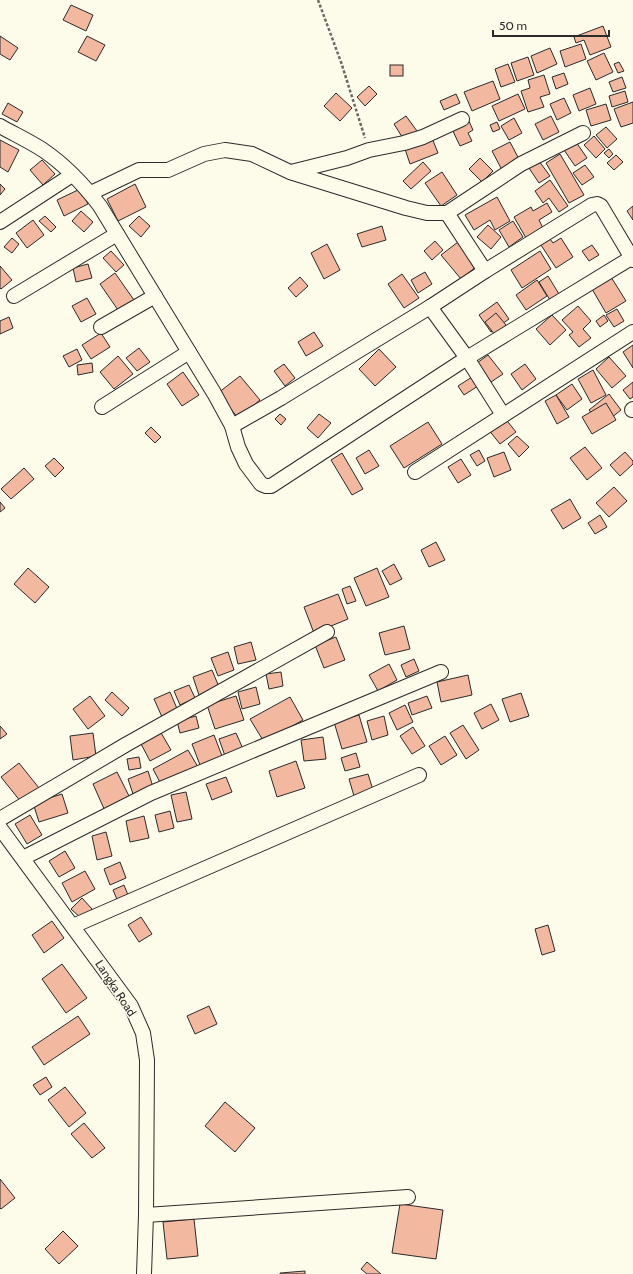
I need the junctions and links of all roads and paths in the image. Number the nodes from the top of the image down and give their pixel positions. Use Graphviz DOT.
graph roads {
  1 [pos="318,0"];
  2 [pos="462,119"];
  3 [pos="0,126"];
  4 [pos="583,133"];
  5 [pos="369,150"];
  6 [pos="290,172"];
  7 [pos="72,175"];
  8 [pos="91,193"];
  9 [pos="447,213"];
  10 [pos="0,222"];
  11 [pos="117,234"];
  12 [pos="632,259"];
  13 [pos="485,271"];
  14 [pos="14,296"];
  15 [pos="155,296"];
  16 [pos="430,308"];
  17 [pos="101,327"];
  18 [pos="633,332"];
  19 [pos="190,352"];
  20 [pos="466,358"];
  21 [pos="102,407"];
  22 [pos="503,415"];
  23 [pos="232,426"];
  24 [pos="415,472"];
  25 [pos="327,632"];
  26 [pos="441,672"];
  27 [pos="419,775"];
  28 [pos="0,819"];
  29 [pos="0,828"];
  30 [pos="23,858"];
  31 [pos="73,926"];
  32 [pos="408,1197"];
  33 [pos="146,1215"];
  34 [pos="144,1274"];
  1 -- 5 [label="path"];
  2 -- 5 [label="street"];
  3 -- 7 [label="street"];
  4 -- 9 [label="street"];
  5 -- 6 [label="street"];
  6 -- 8 [label="street"];
  6 -- 9 [label="street"];
  7 -- 8 [label="street"];
  7 -- 10 [label="street"];
  8 -- 11 [label="street"];
  9 -- 13 [label="street"];
  11 -- 14 [label="street"];
  11 -- 15 [label="street"];
  12 -- 13 [label="street"];
  12 -- 20 [label="street"];
  13 -- 16 [label="street"];
  15 -- 17 [label="street"];
  15 -- 19 [label="street"];
  16 -- 20 [label="street"];
  16 -- 23 [label="street"];
  18 -- 22 [label="street"];
  19 -- 21 [label="street"];
  19 -- 23 [label="street"];
  20 -- 22 [label="street"];
  20 -- 23 [label="street"];
  22 -- 24 [label="street"];
  25 -- 28 [label="street"];
  26 -- 30 [label="street"];
  27 -- 31 [label="street"];
  29 -- 30 [label="street, Langka Road"];
  30 -- 31 [label="street, Langka Road"];
  31 -- 33 [label="street, Langka Road"];
  32 -- 33 [label="street"];
  33 -- 34 [label="street, Langka Road"];
}
